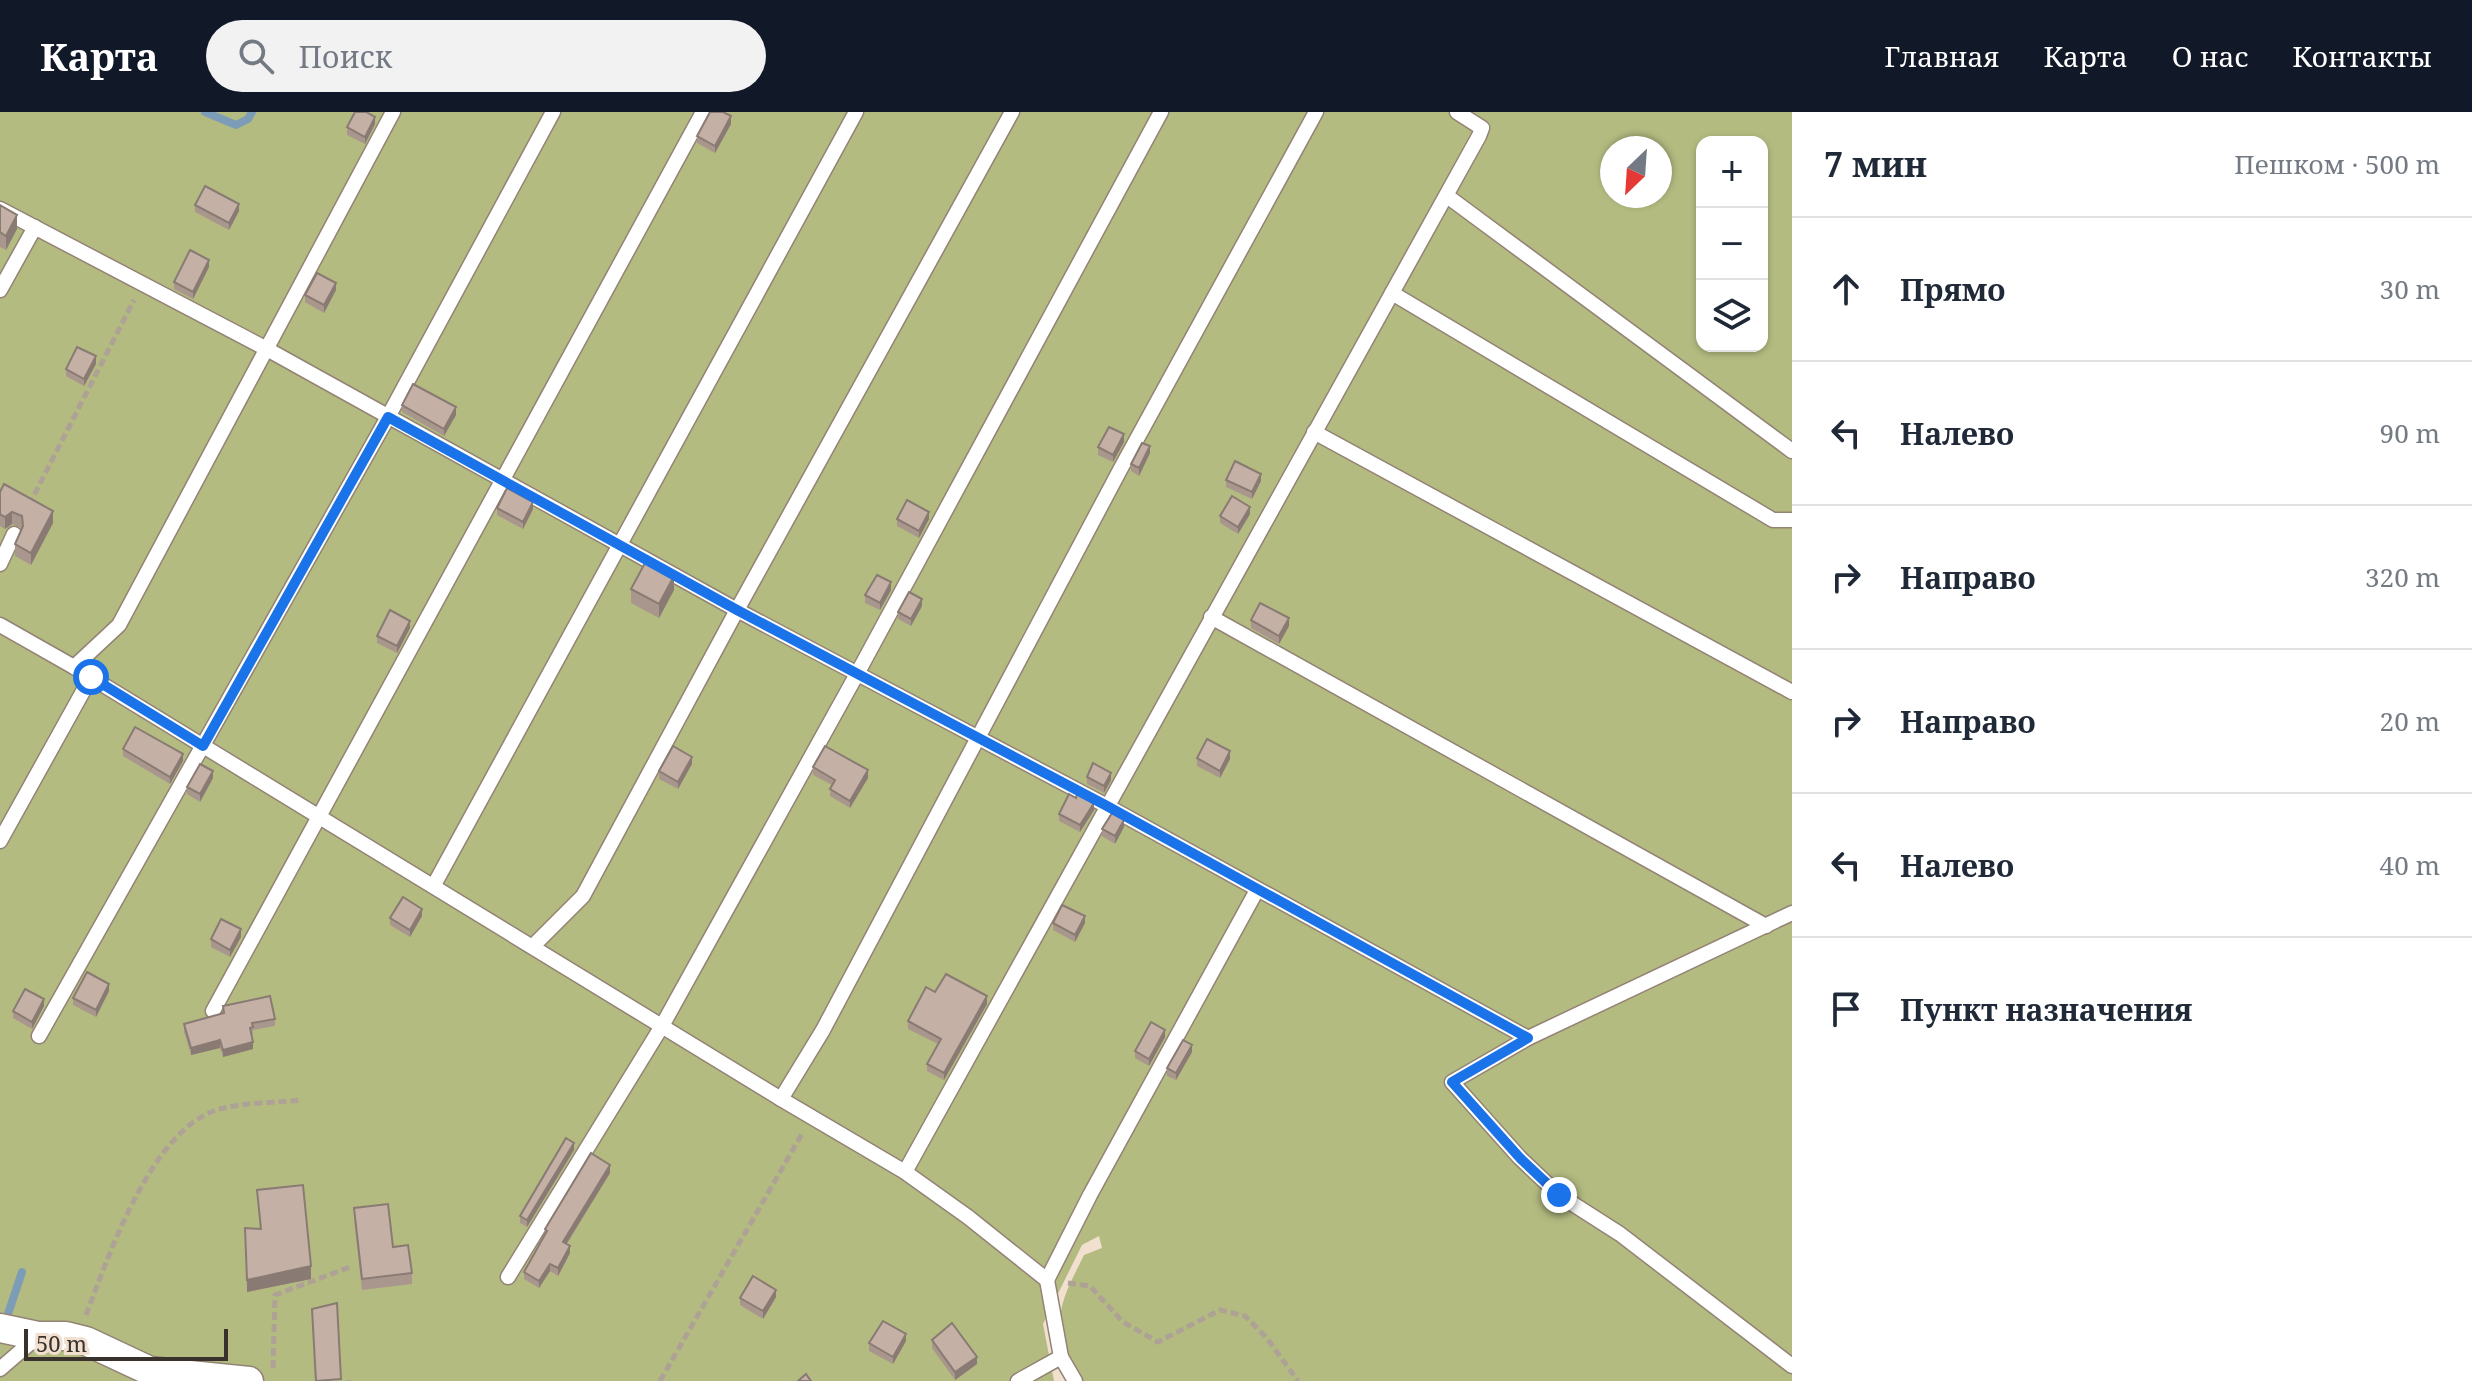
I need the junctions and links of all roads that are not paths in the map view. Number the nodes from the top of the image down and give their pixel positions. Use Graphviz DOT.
graph roads {
  1 [pos="393,112"];
  2 [pos="553,112"];
  3 [pos="703,112"];
  4 [pos="856,112"];
  5 [pos="1012,112"];
  6 [pos="1161,112"];
  7 [pos="1316,112"];
  8 [pos="1457,112"];
  9 [pos="1447,196"];
  10 [pos="0,209"];
  11 [pos="35,227"];
  12 [pos="0,290"];
  13 [pos="1392,293"];
  14 [pos="265,348"];
  15 [pos="388,417"];
  16 [pos="1314,432"];
  17 [pos="1792,451"];
  18 [pos="502,480"];
  19 [pos="1792,520"];
  20 [pos="14,534"];
  21 [pos="620,545"];
  22 [pos="0,564"];
  23 [pos="737,610"];
  24 [pos="1211,617"];
  25 [pos="0,625"];
  26 [pos="74,667"];
  27 [pos="857,674"];
  28 [pos="91,677"];
  29 [pos="1792,692"];
  30 [pos="978,739"];
  31 [pos="203,746"];
  32 [pos="1107,806"];
  33 [pos="319,816"];
  34 [pos="0,841"];
  35 [pos="434,885"];
  36 [pos="1257,890"];
  37 [pos="1792,913"];
  38 [pos="1766,926"];
  39 [pos="533,946"];
  40 [pos="213,1011"];
  41 [pos="662,1026"];
  42 [pos="39,1036"];
  43 [pos="1528,1038"];
  44 [pos="781,1099"];
  45 [pos="905,1172"];
  46 [pos="508,1277"];
  47 [pos="1047,1280"];
  48 [pos="19,1332"];
  49 [pos="1061,1357"];
  50 [pos="1792,1366"];
  51 [pos="0,1369"];
  52 [pos="260,1376"];
  53 [pos="1018,1381"];
  54 [pos="1075,1381"];
  1 -- 14 [label="lane"];
  2 -- 15 [label="lane"];
  3 -- 18 [label="lane"];
  4 -- 21 [label="lane"];
  5 -- 23 [label="lane"];
  6 -- 27 [label="lane"];
  7 -- 30 [label="lane"];
  8 -- 9 [label="lane"];
  9 -- 13 [label="lane"];
  9 -- 17 [label="lane"];
  10 -- 11 [label="lane"];
  11 -- 12 [label="lane"];
  11 -- 14 [label="lane"];
  13 -- 16 [label="lane"];
  13 -- 19 [label="lane"];
  14 -- 15 [label="lane"];
  14 -- 26 [label="lane"];
  15 -- 18 [label="lane"];
  15 -- 31 [label="lane"];
  16 -- 24 [label="lane"];
  16 -- 29 [label="lane"];
  18 -- 21 [label="lane"];
  18 -- 33 [label="lane"];
  20 -- 22 [label="lane"];
  21 -- 23 [label="lane"];
  21 -- 35 [label="lane"];
  23 -- 27 [label="lane"];
  23 -- 39 [label="lane"];
  24 -- 32 [label="lane"];
  24 -- 38 [label="lane"];
  25 -- 26 [label="lane"];
  26 -- 28 [label="lane"];
  27 -- 30 [label="lane"];
  27 -- 41 [label="lane"];
  28 -- 31 [label="lane"];
  28 -- 34 [label="lane"];
  30 -- 32 [label="lane"];
  30 -- 44 [label="lane"];
  31 -- 33 [label="lane"];
  31 -- 42 [label="lane"];
  32 -- 36 [label="lane"];
  32 -- 45 [label="lane"];
  33 -- 35 [label="lane"];
  33 -- 40 [label="lane"];
  35 -- 39 [label="lane"];
  36 -- 43 [label="lane"];
  36 -- 47 [label="lane"];
  37 -- 38 [label="lane"];
  38 -- 43 [label="lane"];
  39 -- 41 [label="lane"];
  41 -- 44 [label="lane"];
  41 -- 46 [label="lane"];
  43 -- 50 [label="lane"];
  44 -- 45 [label="lane"];
  45 -- 47 [label="lane"];
  47 -- 49 [label="lane"];
  48 -- 51 [label="lane"];
  48 -- 52 [label="street"];
  49 -- 53 [label="lane"];
  49 -- 54 [label="lane"];
}
